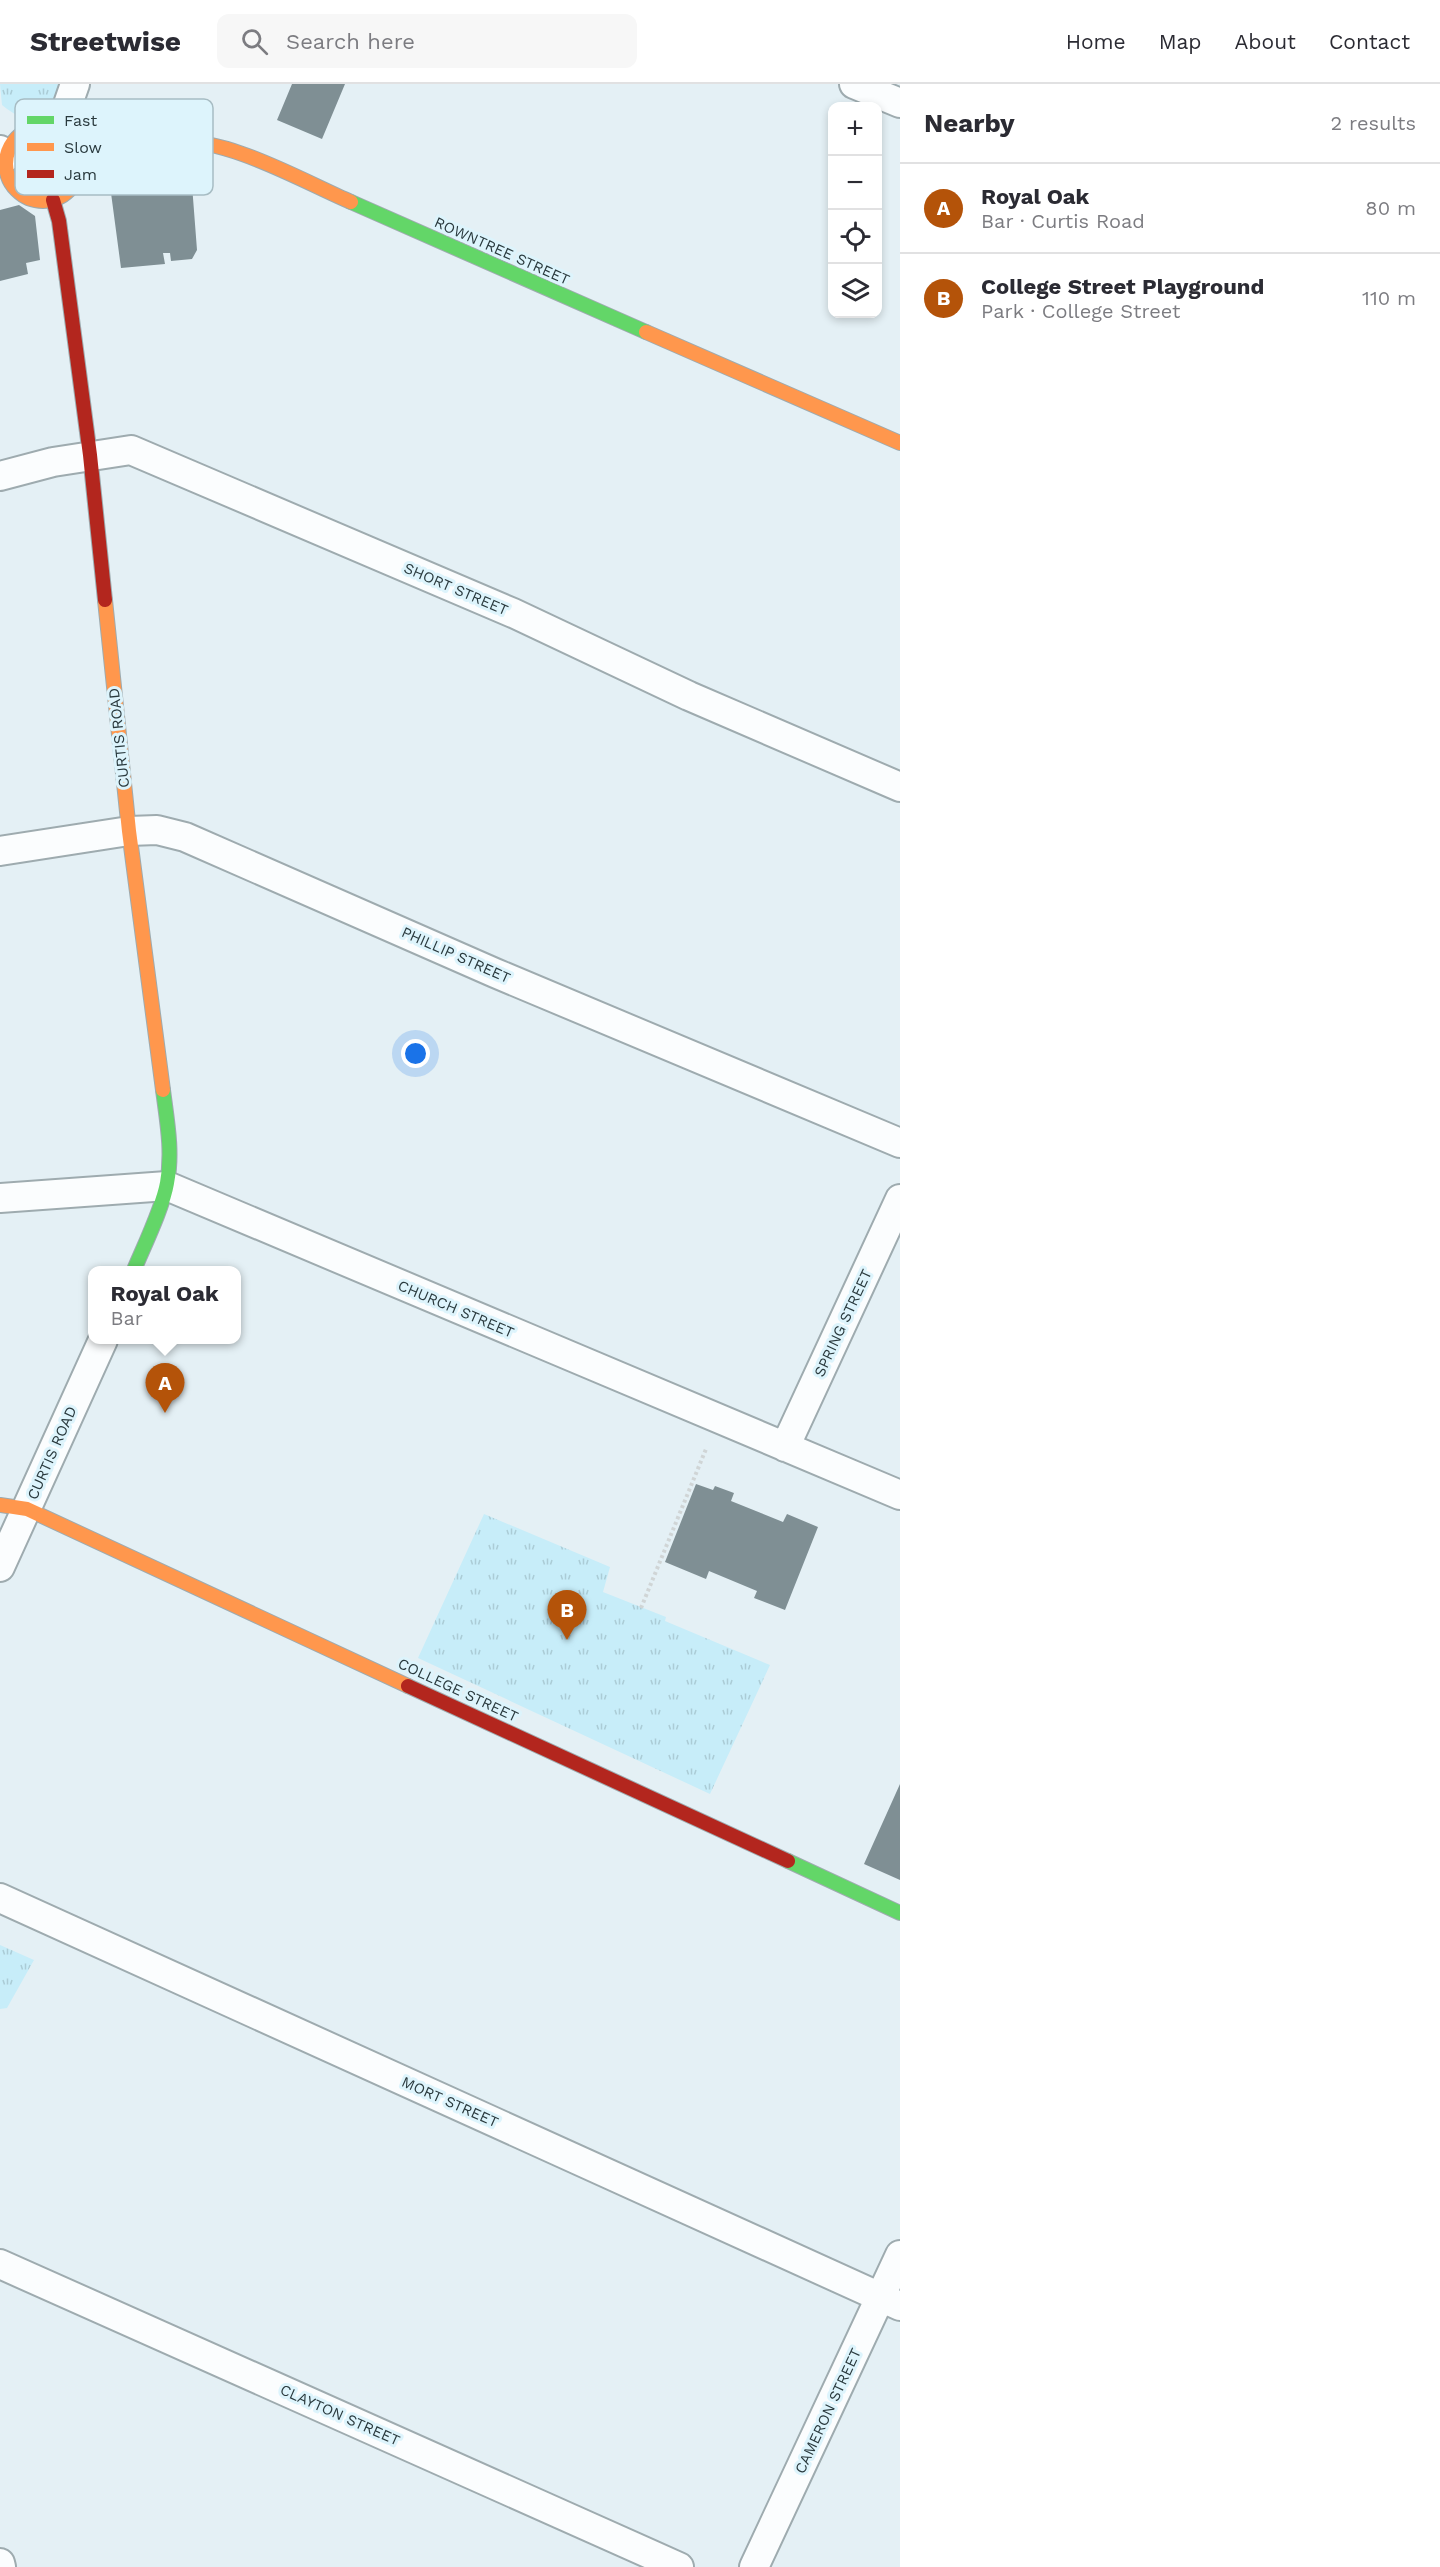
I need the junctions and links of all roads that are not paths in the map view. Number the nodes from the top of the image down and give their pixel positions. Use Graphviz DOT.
graph roads {
  1 [pos="75,84"];
  2 [pos="854,84"];
  3 [pos="70,99"];
  4 [pos="900,103"];
  5 [pos="15,142"];
  6 [pos="213,147"];
  7 [pos="3,163"];
  8 [pos="15,188"];
  9 [pos="22,195"];
  10 [pos="64,195"];
  11 [pos="53,200"];
  12 [pos="900,443"];
  13 [pos="90,455"];
  14 [pos="0,476"];
  15 [pos="900,787"];
  16 [pos="129,831"];
  17 [pos="0,851"];
  18 [pos="900,1143"];
  19 [pos="167,1186"];
  20 [pos="0,1198"];
  21 [pos="900,1199"];
  22 [pos="136,1266"];
  23 [pos="101,1344"];
  24 [pos="785,1447"];
  25 [pos="900,1496"];
  26 [pos="14,1507"];
  27 [pos="0,1567"];
  28 [pos="0,1898"];
  29 [pos="900,1913"];
  30 [pos="900,2255"];
  31 [pos="0,2264"];
  32 [pos="891,2302"];
  33 [pos="679,2567"];
  34 [pos="754,2567"];
  1 -- 3 [label="street"];
  2 -- 4 [label="street"];
  5 -- 7 [label="street"];
  6 -- 12 [label="street, ROWNTREE STREET"];
  7 -- 8 [label="street"];
  9 -- 11 [label="street"];
  10 -- 11 [label="street"];
  11 -- 13 [label="street, CURTIS ROAD"];
  13 -- 14 [label="street, SHORT STREET"];
  13 -- 15 [label="street, SHORT STREET"];
  13 -- 16 [label="street, CURTIS ROAD"];
  16 -- 17 [label="street, PHILLIP STREET"];
  16 -- 18 [label="street, PHILLIP STREET"];
  16 -- 19 [label="street, CURTIS ROAD"];
  19 -- 20 [label="street, CHURCH STREET"];
  19 -- 22 [label="street, CURTIS ROAD"];
  19 -- 24 [label="street, CHURCH STREET"];
  21 -- 24 [label="street, SPRING STREET"];
  23 -- 26 [label="street, CURTIS ROAD"];
  24 -- 25 [label="street, CHURCH STREET"];
  26 -- 27 [label="street, CURTIS ROAD"];
  26 -- 29 [label="street, COLLEGE STREET"];
  28 -- 32 [label="street, MORT STREET"];
  30 -- 32 [label="street, CAMERON STREET"];
  31 -- 33 [label="street, CLAYTON STREET"];
  32 -- 34 [label="street, CAMERON STREET"];
}
